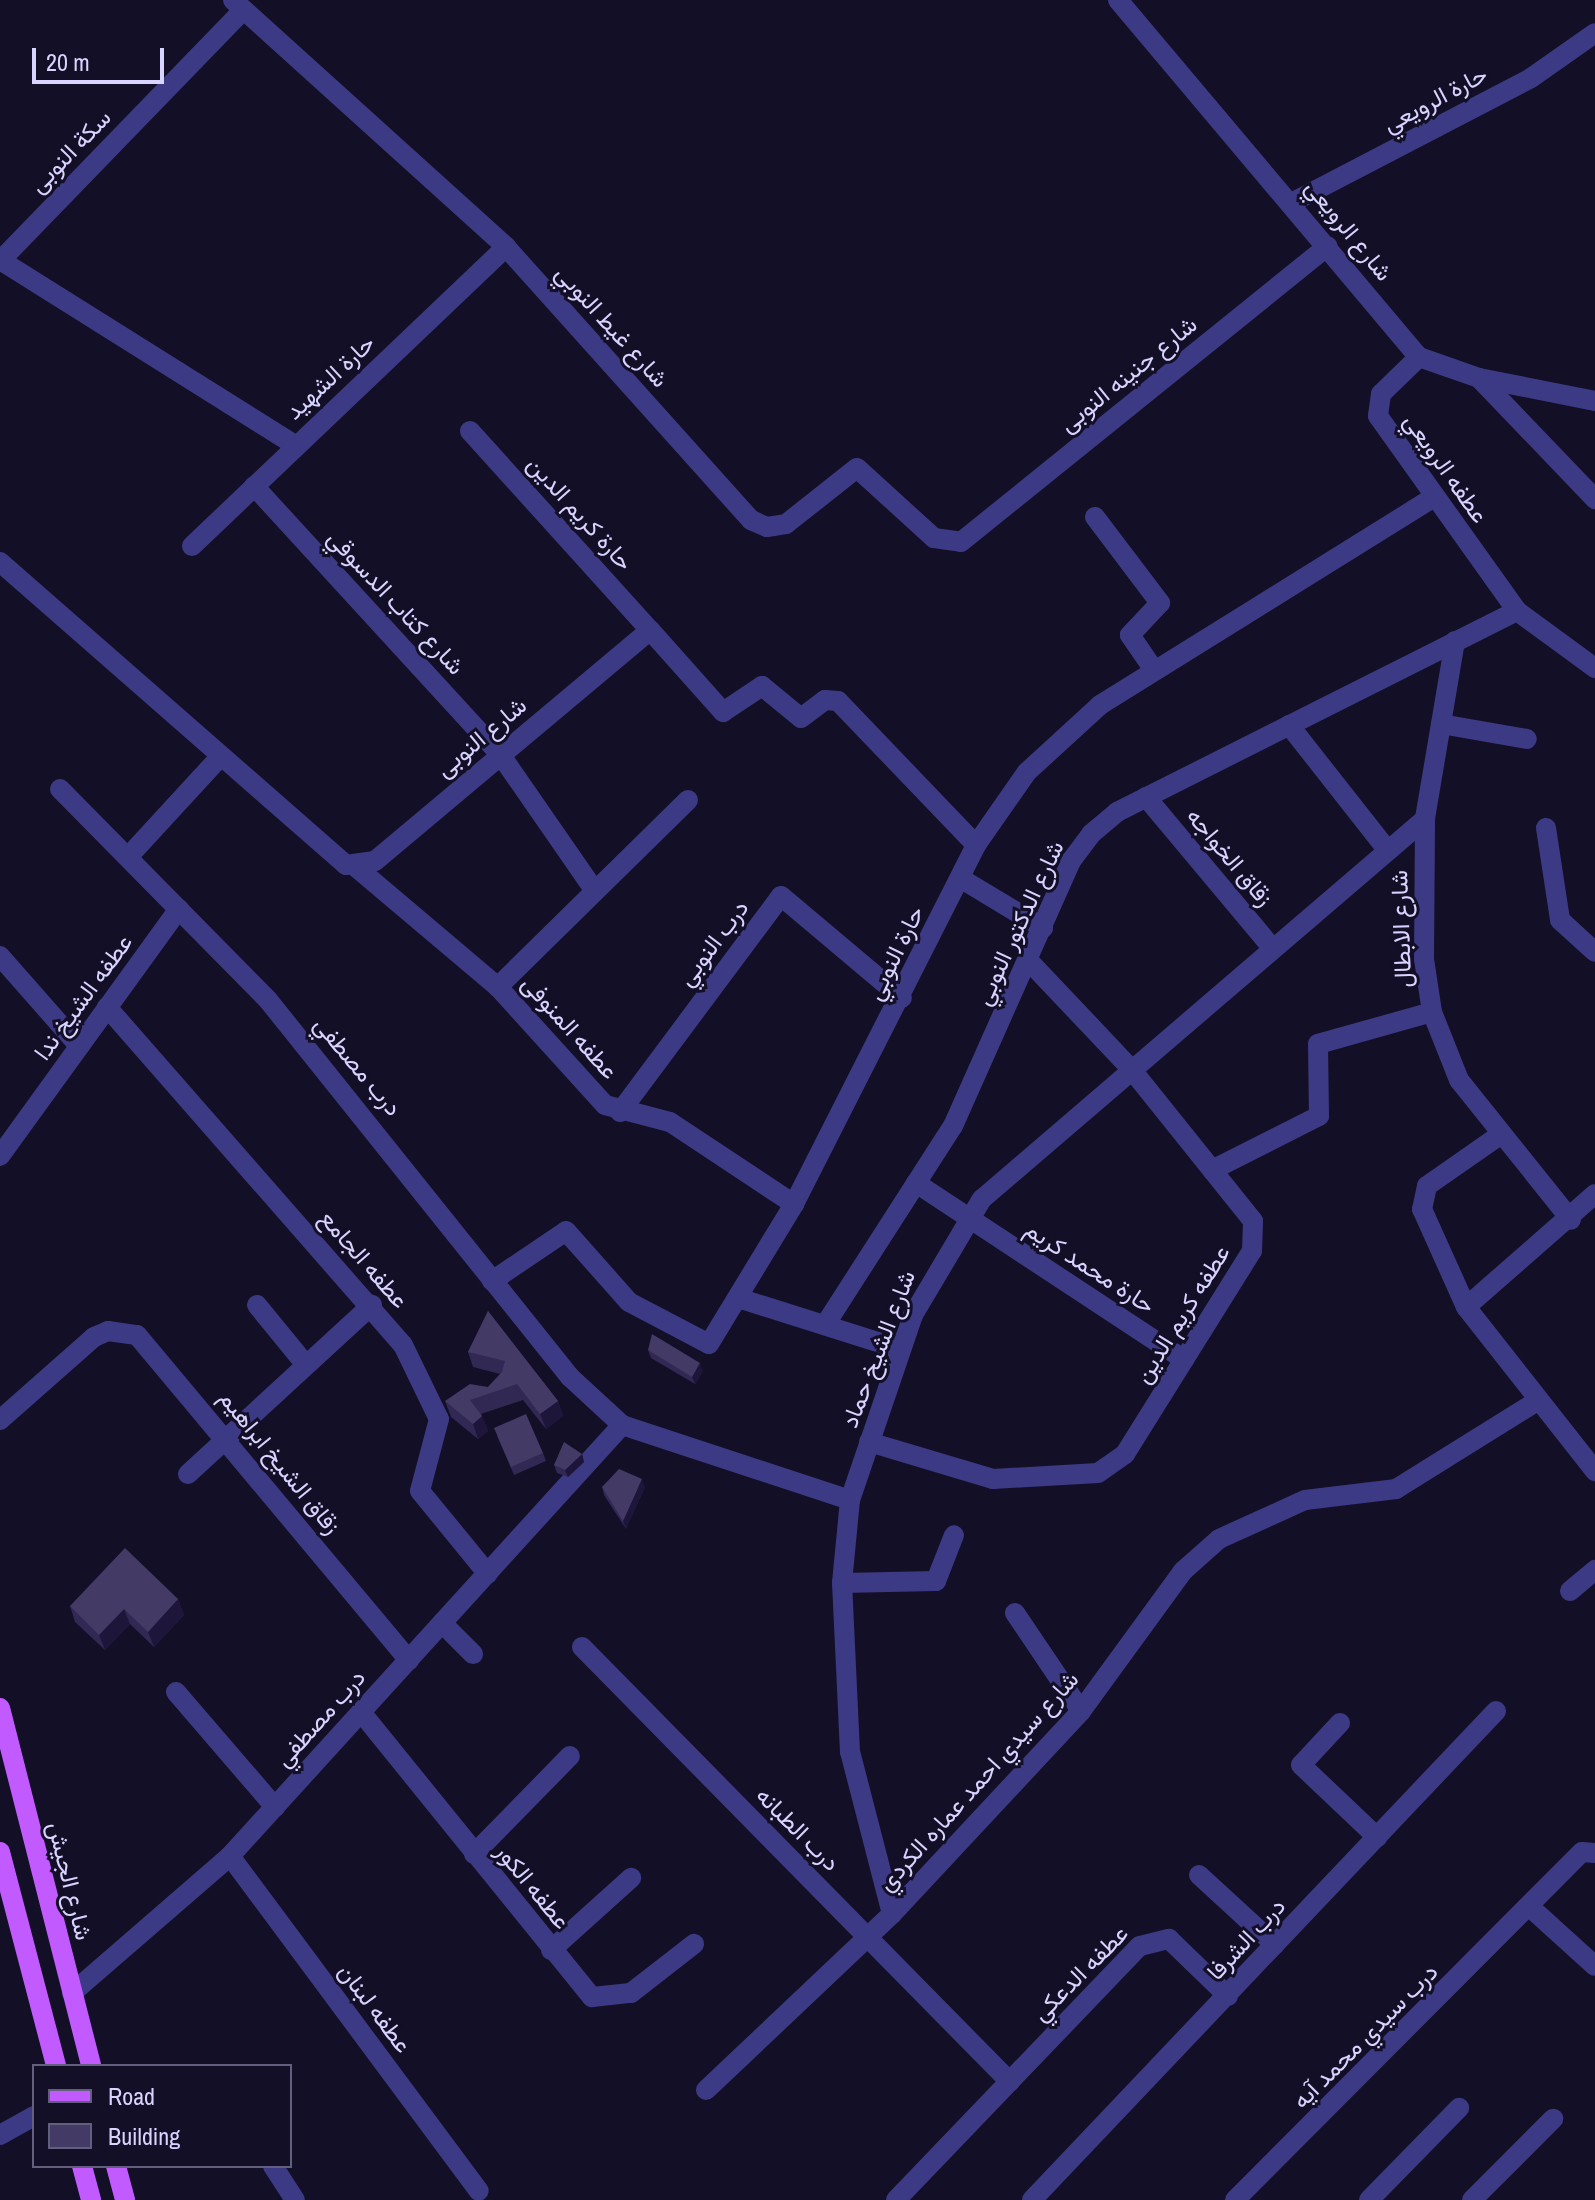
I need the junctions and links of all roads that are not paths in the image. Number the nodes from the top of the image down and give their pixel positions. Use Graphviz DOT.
graph roads {
  1 [pos="1118,0"];
  2 [pos="238,5"];
  3 [pos="1595,33"];
  4 [pos="1293,202"];
  5 [pos="1328,246"];
  6 [pos="506,247"];
  7 [pos="0,260"];
  8 [pos="1419,357"];
  9 [pos="1479,378"];
  10 [pos="1595,401"];
  11 [pos="470,431"];
  12 [pos="295,445"];
  13 [pos="254,486"];
  14 [pos="1433,498"];
  15 [pos="1595,499"];
  16 [pos="1095,517"];
  17 [pos="961,542"];
  18 [pos="192,546"];
  19 [pos="0,562"];
  20 [pos="1517,611"];
  21 [pos="650,630"];
  22 [pos="1455,641"];
  23 [pos="1595,668"];
  24 [pos="1154,670"];
  25 [pos="1441,724"];
  26 [pos="1289,725"];
  27 [pos="1527,739"];
  28 [pos="500,754"];
  29 [pos="221,756"];
  30 [pos="60,789"];
  31 [pos="1146,797"];
  32 [pos="688,800"];
  33 [pos="1425,819"];
  34 [pos="1546,828"];
  35 [pos="976,845"];
  36 [pos="1388,851"];
  37 [pos="128,857"];
  38 [pos="356,867"];
  39 [pos="960,878"];
  40 [pos="594,890"];
  41 [pos="179,909"];
  42 [pos="1043,928"];
  43 [pos="1273,949"];
  44 [pos="1595,952"];
  45 [pos="0,956"];
  46 [pos="1030,962"];
  47 [pos="498,987"];
  48 [pos="902,998"];
  49 [pos="107,1007"];
  50 [pos="1432,1012"];
  51 [pos="79,1046"];
  52 [pos="1133,1071"];
  53 [pos="620,1112"];
  54 [pos="1500,1135"];
  55 [pos="0,1156"];
  56 [pos="1212,1170"];
  57 [pos="916,1183"];
  58 [pos="1595,1194"];
  59 [pos="794,1204"];
  60 [pos="968,1219"];
  61 [pos="1571,1220"];
  62 [pos="492,1281"];
  63 [pos="738,1298"];
  64 [pos="257,1305"];
  65 [pos="372,1305"];
  66 [pos="1466,1307"];
  67 [pos="825,1325"];
  68 [pos="900,1349"];
  69 [pos="1184,1360"];
  70 [pos="306,1365"];
  71 [pos="1539,1400"];
  72 [pos="0,1420"];
  73 [pos="622,1425"];
  74 [pos="226,1437"];
  75 [pos="869,1442"];
  76 [pos="1595,1471"];
  77 [pos="188,1474"];
  78 [pos="850,1500"];
  79 [pos="954,1535"];
  80 [pos="1595,1570"];
  81 [pos="488,1574"];
  82 [pos="842,1583"];
  83 [pos="1570,1591"];
  84 [pos="1015,1613"];
  85 [pos="442,1623"];
  86 [pos="582,1647"];
  87 [pos="473,1654"];
  88 [pos="409,1660"];
  89 [pos="176,1692"];
  90 [pos="0,1708"];
  91 [pos="1081,1711"];
  92 [pos="1496,1711"];
  93 [pos="361,1712"];
  94 [pos="1340,1723"];
  95 [pos="570,1756"];
  96 [pos="275,1807"];
  97 [pos="1377,1837"];
  98 [pos="0,1852"];
  99 [pos="1595,1853"];
  100 [pos="474,1854"];
  101 [pos="230,1856"];
  102 [pos="1199,1875"];
  103 [pos="631,1878"];
  104 [pos="1531,1908"];
  105 [pos="892,1914"];
  106 [pos="868,1937"];
  107 [pos="694,1944"];
  108 [pos="1275,1945"];
  109 [pos="551,1950"];
  110 [pos="1595,1966"];
  111 [pos="72,1993"];
  112 [pos="1228,1996"];
  113 [pos="55,2064"];
  114 [pos="90,2064"];
  115 [pos="1010,2082"];
  116 [pos="706,2090"];
  117 [pos="1459,2108"];
  118 [pos="32,2117"];
  119 [pos="1553,2119"];
  120 [pos="0,2135"];
  121 [pos="83,2168"];
  122 [pos="117,2168"];
  123 [pos="274,2168"];
  124 [pos="479,2191"];
  125 [pos="91,2200"];
  126 [pos="125,2200"];
  127 [pos="295,2200"];
  128 [pos="896,2200"];
  129 [pos="1032,2200"];
  130 [pos="1235,2200"];
  131 [pos="1369,2200"];
  132 [pos="1472,2200"];
  1 -- 4 [label="street, شارع الرويعي"];
  2 -- 6 [label="street, شارع غيط النوبي"];
  2 -- 7 [label="street, سكة النوبى"];
  3 -- 4 [label="street, حارة الرويعي"];
  4 -- 5 [label="street, شارع الرويعي"];
  5 -- 8 [label="street, شارع الرويعي"];
  5 -- 17 [label="street, شارع جنينه النوبى"];
  6 -- 12 [label="street, حارة الشهيد"];
  6 -- 17 [label="street, شارع غيط النوبي"];
  7 -- 12 [label="street"];
  8 -- 9 [label="street"];
  8 -- 14 [label="street, عطفه الرويعي"];
  9 -- 10 [label="street"];
  9 -- 15 [label="street"];
  11 -- 21 [label="street, حارة كريم الدين"];
  12 -- 13 [label="street, حارة الشهيد"];
  13 -- 18 [label="street, حارة الشهيد"];
  13 -- 28 [label="street, شارع كتاب الدسوقي"];
  14 -- 20 [label="street, عطفه الرويعي"];
  14 -- 24 [label="street, حارة النوبي"];
  16 -- 24 [label="street"];
  19 -- 29 [label="street"];
  20 -- 22 [label="street, شارع الدكتور النوبي"];
  20 -- 23 [label="street, عطفه الرويعي"];
  21 -- 28 [label="street, شارع النوبى"];
  21 -- 35 [label="street"];
  22 -- 25 [label="street, شارع الابطال"];
  22 -- 26 [label="street, شارع الدكتور النوبي"];
  24 -- 35 [label="street, حارة النوبي"];
  25 -- 27 [label="street"];
  25 -- 33 [label="street, شارع الابطال"];
  26 -- 31 [label="street, شارع الدكتور النوبي"];
  26 -- 36 [label="street"];
  28 -- 38 [label="street, شارع النوبى"];
  28 -- 40 [label="street, شارع كتاب الدسوقي"];
  29 -- 37 [label="street"];
  29 -- 38 [label="street"];
  30 -- 37 [label="street, درب مصطفي"];
  31 -- 42 [label="street, شارع الدكتور النوبي"];
  31 -- 43 [label="street, زقاق الخواجه"];
  32 -- 40 [label="street, عطفه المنوفى"];
  33 -- 36 [label="street, شارع الشيخ حماد"];
  33 -- 50 [label="street, شارع الابطال"];
  34 -- 44 [label="street"];
  35 -- 39 [label="street, حارة النوبي"];
  36 -- 43 [label="street, شارع الشيخ حماد"];
  37 -- 41 [label="street, درب مصطفي"];
  38 -- 47 [label="street"];
  39 -- 42 [label="street"];
  39 -- 48 [label="street, حارة النوبي"];
  40 -- 47 [label="street, عطفه المنوفى"];
  41 -- 49 [label="street, عطفه الشيخ ندا"];
  41 -- 62 [label="street, درب مصطفي"];
  42 -- 46 [label="street, شارع الدكتور النوبي"];
  43 -- 52 [label="street, شارع الشيخ حماد"];
  45 -- 51 [label="street"];
  46 -- 52 [label="street, عطفه كريم الدين"];
  46 -- 57 [label="street, شارع الدكتور النوبي"];
  47 -- 53 [label="street, عطفه المنوفى"];
  48 -- 53 [label="street, درب النوبي"];
  48 -- 59 [label="street, حارة النوبي"];
  49 -- 51 [label="street, عطفه الشيخ ندا"];
  49 -- 65 [label="street, عطفه الجامع"];
  50 -- 54 [label="street, شارع الابطال"];
  50 -- 56 [label="street"];
  51 -- 55 [label="street, عطفه الشيخ ندا"];
  52 -- 56 [label="street, عطفه كريم الدين"];
  52 -- 60 [label="street, شارع الشيخ حماد"];
  53 -- 59 [label="street, عطفه المنوفى"];
  54 -- 61 [label="street, شارع الابطال"];
  54 -- 66 [label="street"];
  56 -- 69 [label="street, عطفه كريم الدين"];
  57 -- 60 [label="street, حارة محمد كريم"];
  57 -- 67 [label="street, شارع الدكتور النوبي"];
  58 -- 61 [label="street"];
  59 -- 63 [label="street, حارة النوبي"];
  60 -- 68 [label="street, شارع الشيخ حماد"];
  60 -- 69 [label="street, حارة محمد كريم"];
  61 -- 66 [label="street"];
  62 -- 63 [label="street, حارة النوبي"];
  62 -- 73 [label="street, درب مصطفي"];
  63 -- 67 [label="street"];
  64 -- 70 [label="street"];
  65 -- 70 [label="street"];
  65 -- 81 [label="street, عطفه الجامع"];
  66 -- 71 [label="street"];
  67 -- 68 [label="street"];
  68 -- 75 [label="street, شارع الشيخ حماد"];
  69 -- 75 [label="street, عطفه كريم الدين"];
  70 -- 74 [label="street"];
  71 -- 76 [label="street"];
  71 -- 91 [label="street, شارع سيدي احمد عماره الكردي"];
  72 -- 74 [label="street, زقاق الشيخ ابراهيم"];
  73 -- 78 [label="street, درب مصطفي"];
  73 -- 81 [label="street, درب مصطفي"];
  74 -- 77 [label="street"];
  74 -- 88 [label="street, زقاق الشيخ ابراهيم"];
  75 -- 78 [label="street, شارع الشيخ حماد"];
  78 -- 82 [label="street, شارع الشيخ حماد"];
  79 -- 82 [label="street"];
  80 -- 83 [label="street"];
  81 -- 85 [label="street, درب مصطفي"];
  82 -- 105 [label="street, شارع الشيخ حماد"];
  84 -- 91 [label="street"];
  85 -- 87 [label="street"];
  85 -- 88 [label="street, درب مصطفي"];
  86 -- 106 [label="street, درب الطبانه"];
  88 -- 93 [label="street, درب مصطفي"];
  89 -- 96 [label="street"];
  90 -- 111 [label="main road, شارع الجيش"];
  91 -- 105 [label="street, شارع سيدي احمد عماره الكردي"];
  92 -- 97 [label="street, درب الشرفا"];
  93 -- 96 [label="street, درب مصطفي"];
  93 -- 100 [label="street, عطفه الكور"];
  94 -- 97 [label="street"];
  95 -- 100 [label="street"];
  96 -- 101 [label="street, درب مصطفي"];
  97 -- 108 [label="street, درب الشرفا"];
  98 -- 113 [label="main road"];
  99 -- 104 [label="street, درب سيدي محمد آيه"];
  100 -- 109 [label="street, عطفه الكور"];
  101 -- 111 [label="street, درب مصطفي"];
  101 -- 124 [label="street, عطفه لبنان"];
  102 -- 108 [label="street"];
  103 -- 109 [label="street"];
  104 -- 110 [label="street"];
  104 -- 130 [label="street, درب سيدي محمد آيه"];
  105 -- 106 [label="street, شارع سيدي احمد عماره الكردي"];
  106 -- 115 [label="street, درب الطبانه"];
  106 -- 116 [label="street, شارع سيدي احمد عماره الكردي"];
  107 -- 109 [label="street, عطفه الكور"];
  108 -- 112 [label="street, درب الشرفا"];
  111 -- 114 [label="main road, شارع الجيش"];
  112 -- 115 [label="street, عطفه الدعكي"];
  112 -- 129 [label="street, درب الشرفا"];
  115 -- 128 [label="street"];
  117 -- 131 [label="street"];
  118 -- 120 [label="street"];
  119 -- 132 [label="street"];
  121 -- 125 [label="main road"];
  122 -- 126 [label="main road"];
  123 -- 127 [label="street"];
}
